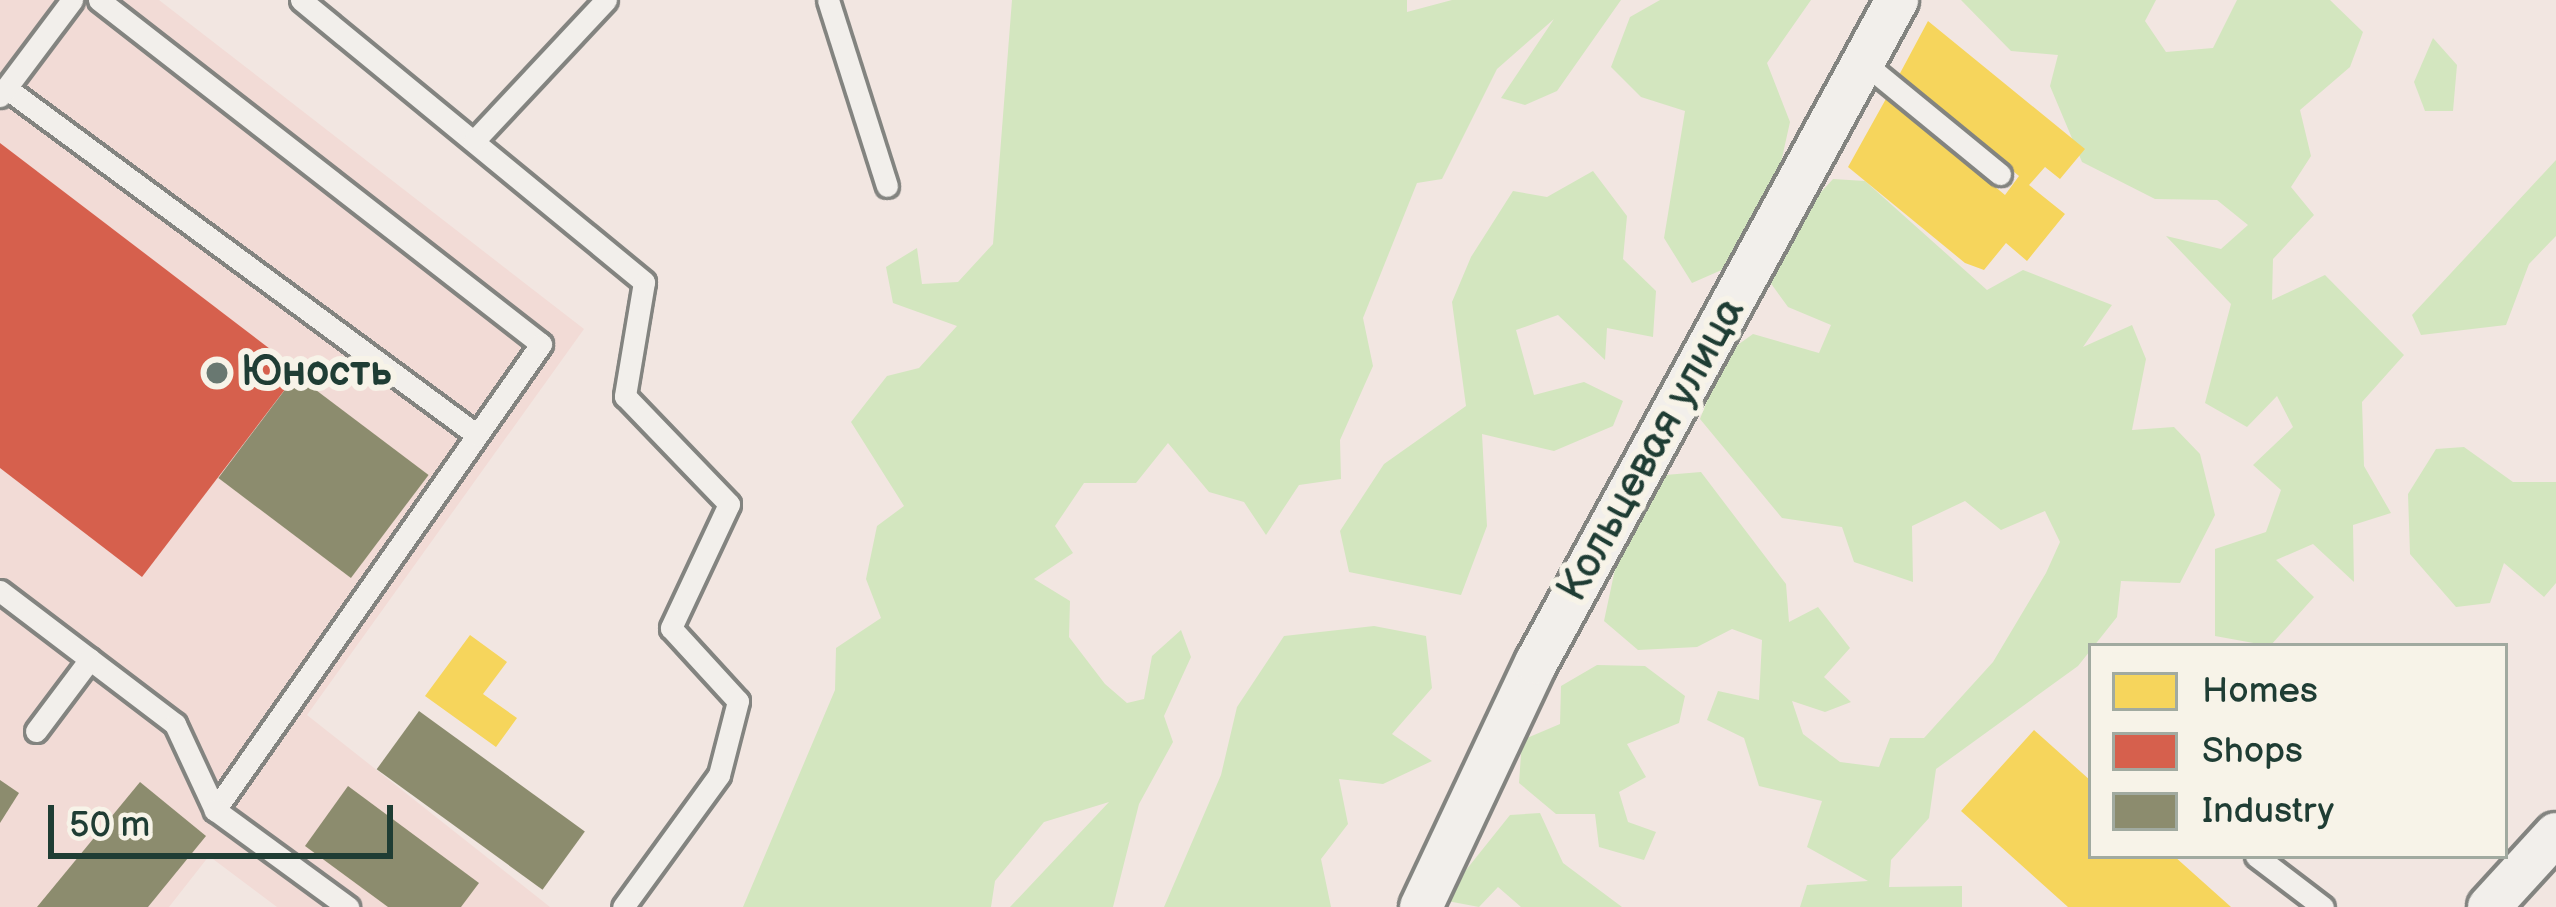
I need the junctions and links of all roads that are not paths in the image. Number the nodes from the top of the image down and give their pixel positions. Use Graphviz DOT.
graph roads {
  1 [pos="72,0"];
  2 [pos="98,0"];
  3 [pos="301,0"];
  4 [pos="606,0"];
  5 [pos="828,0"];
  6 [pos="1897,0"];
  7 [pos="1863,62"];
  8 [pos="3,92"];
  9 [pos="475,141"];
  10 [pos="2000,174"];
  11 [pos="887,186"];
  12 [pos="477,435"];
  13 [pos="0,590"];
  14 [pos="90,659"];
  15 [pos="36,731"];
  16 [pos="215,810"];
  17 [pos="2556,834"];
  18 [pos="2260,859"];
  19 [pos="348,907"];
  20 [pos="623,907"];
  21 [pos="1421,907"];
  22 [pos="2323,907"];
  23 [pos="2489,907"];
  1 -- 8 [label="lane"];
  2 -- 12 [label="lane"];
  3 -- 9 [label="lane"];
  4 -- 9 [label="lane"];
  5 -- 11 [label="lane"];
  6 -- 7 [label="street, Кольцевая улица"];
  7 -- 10 [label="lane"];
  7 -- 21 [label="street, Кольцевая улица"];
  8 -- 12 [label="lane"];
  9 -- 20 [label="lane"];
  12 -- 16 [label="lane"];
  13 -- 14 [label="lane"];
  14 -- 15 [label="lane"];
  14 -- 16 [label="lane"];
  16 -- 19 [label="lane"];
  17 -- 23 [label="street"];
  18 -- 22 [label="lane"];
}
